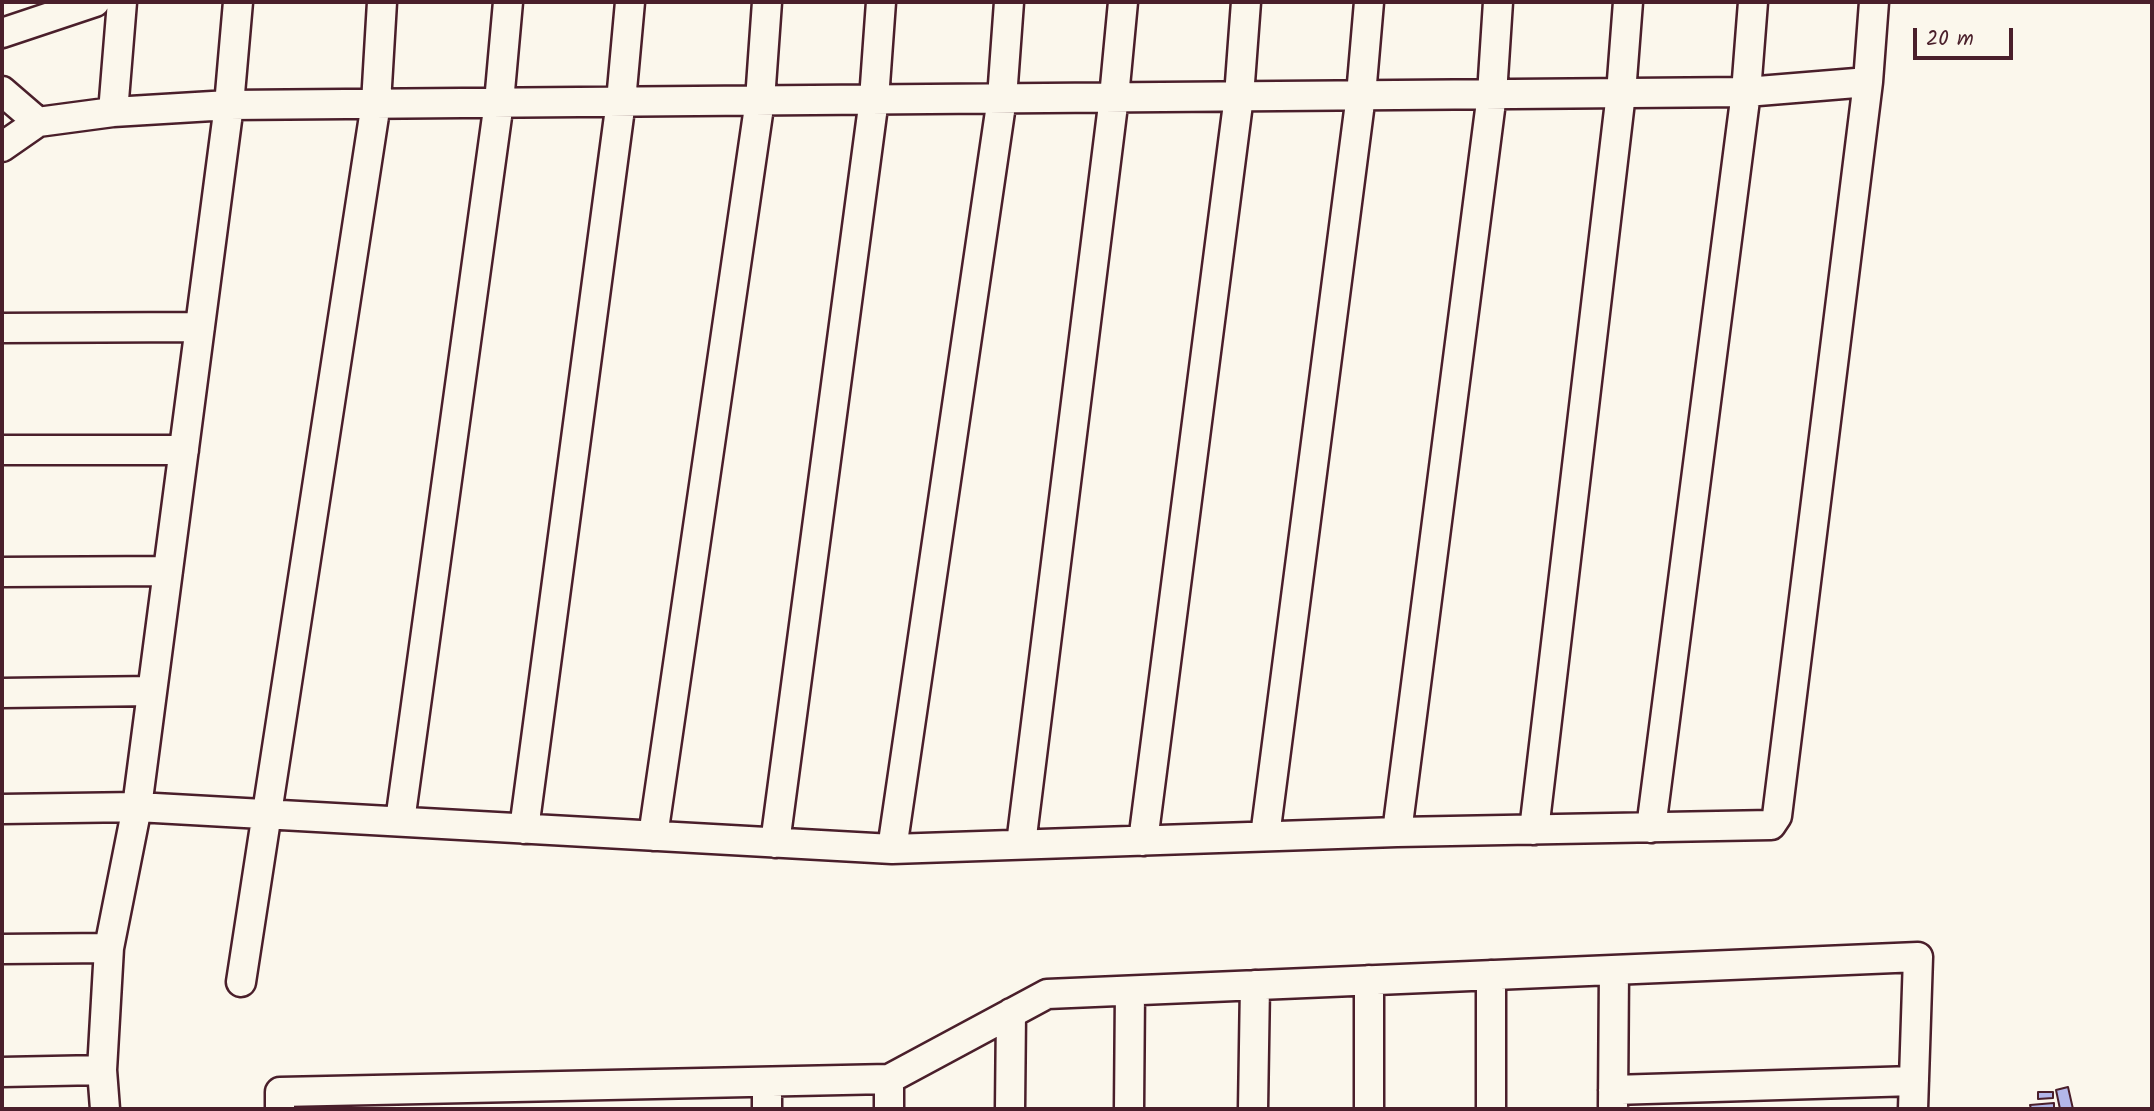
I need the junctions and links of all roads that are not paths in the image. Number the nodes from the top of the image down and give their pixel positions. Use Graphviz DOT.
graph roads {
  1 [pos="95,2"];
  2 [pos="122,2"];
  3 [pos="239,2"];
  4 [pos="382,2"];
  5 [pos="508,2"];
  6 [pos="630,2"];
  7 [pos="767,2"];
  8 [pos="881,2"];
  9 [pos="1009,2"];
  10 [pos="1123,2"];
  11 [pos="1246,2"];
  12 [pos="1369,2"];
  13 [pos="1498,2"];
  14 [pos="1628,2"];
  15 [pos="1753,2"];
  16 [pos="1874,2"];
  17 [pos="2,33"];
  18 [pos="1868,82"];
  19 [pos="2,91"];
  20 [pos="1746,92"];
  21 [pos="1621,93"];
  22 [pos="1492,94"];
  23 [pos="1362,95"];
  24 [pos="1239,96"];
  25 [pos="1114,97"];
  26 [pos="1002,98"];
  27 [pos="874,99"];
  28 [pos="760,100"];
  29 [pos="621,101"];
  30 [pos="499,102"];
  31 [pos="376,103"];
  32 [pos="229,105"];
  33 [pos="113,112"];
  34 [pos="38,122"];
  35 [pos="2,147"];
  36 [pos="200,327"];
  37 [pos="2,328"];
  38 [pos="2,450"];
  39 [pos="184,450"];
  40 [pos="168,571"];
  41 [pos="2,572"];
  42 [pos="152,691"];
  43 [pos="2,692"];
  44 [pos="137,807"];
  45 [pos="2,809"];
  46 [pos="267,814"];
  47 [pos="400,821"];
  48 [pos="1651,828"];
  49 [pos="524,829"];
  50 [pos="1534,830"];
  51 [pos="1396,832"];
  52 [pos="653,836"];
  53 [pos="1265,836"];
  54 [pos="1143,841"];
  55 [pos="775,843"];
  56 [pos="1021,845"];
  57 [pos="892,849"];
  58 [pos="109,948"];
  59 [pos="2,949"];
  60 [pos="1614,970"];
  61 [pos="1491,975"];
  62 [pos="1369,980"];
  63 [pos="242,982"];
  64 [pos="1255,985"];
  65 [pos="1130,991"];
  66 [pos="1011,1013"];
  67 [pos="102,1070"];
  68 [pos="2,1072"];
  69 [pos="889,1079"];
  70 [pos="1914,1081"];
  71 [pos="767,1096"];
  72 [pos="641,1097"];
  73 [pos="523,1098"];
  74 [pos="404,1099"];
  75 [pos="1613,1100"];
  76 [pos="105,1109"];
  77 [pos="280,1109"];
  78 [pos="889,1109"];
  79 [pos="1010,1109"];
  80 [pos="1129,1109"];
  81 [pos="1253,1109"];
  82 [pos="1369,1109"];
  83 [pos="1491,1109"];
  84 [pos="1913,1109"];
  1 -- 17 [label="street"];
  2 -- 33 [label="street"];
  3 -- 32 [label="street"];
  4 -- 31 [label="street"];
  5 -- 30 [label="street"];
  6 -- 29 [label="street"];
  7 -- 28 [label="street"];
  8 -- 27 [label="street"];
  9 -- 26 [label="street"];
  10 -- 25 [label="street"];
  11 -- 24 [label="street"];
  12 -- 23 [label="street"];
  13 -- 22 [label="street"];
  14 -- 21 [label="street"];
  15 -- 20 [label="street"];
  16 -- 18 [label="street"];
  18 -- 20 [label="street"];
  18 -- 48 [label="street"];
  19 -- 34 [label="street"];
  20 -- 21 [label="street"];
  20 -- 48 [label="street"];
  21 -- 22 [label="street"];
  21 -- 50 [label="street"];
  22 -- 23 [label="street"];
  22 -- 51 [label="street"];
  23 -- 24 [label="street"];
  23 -- 53 [label="street"];
  24 -- 25 [label="street"];
  24 -- 54 [label="street"];
  25 -- 26 [label="street"];
  25 -- 56 [label="street"];
  26 -- 27 [label="street"];
  26 -- 57 [label="street"];
  27 -- 28 [label="street"];
  27 -- 55 [label="street"];
  28 -- 29 [label="street"];
  28 -- 52 [label="street"];
  29 -- 30 [label="street"];
  29 -- 49 [label="street"];
  30 -- 31 [label="street"];
  30 -- 47 [label="street"];
  31 -- 32 [label="street"];
  31 -- 46 [label="street"];
  32 -- 33 [label="street"];
  32 -- 36 [label="street"];
  33 -- 34 [label="street"];
  34 -- 35 [label="street"];
  36 -- 37 [label="street"];
  36 -- 39 [label="street"];
  38 -- 39 [label="street"];
  39 -- 40 [label="street"];
  40 -- 41 [label="street"];
  40 -- 42 [label="street"];
  42 -- 43 [label="street"];
  42 -- 44 [label="street"];
  44 -- 45 [label="street"];
  44 -- 46 [label="street"];
  44 -- 58 [label="street"];
  46 -- 47 [label="street"];
  46 -- 63 [label="street"];
  47 -- 49 [label="street"];
  48 -- 50 [label="street"];
  49 -- 52 [label="street"];
  50 -- 51 [label="street"];
  51 -- 53 [label="street"];
  52 -- 55 [label="street"];
  53 -- 54 [label="street"];
  54 -- 56 [label="street"];
  55 -- 57 [label="street"];
  56 -- 57 [label="street"];
  58 -- 59 [label="street"];
  58 -- 67 [label="street"];
  60 -- 61 [label="street"];
  60 -- 70 [label="street"];
  60 -- 75 [label="street"];
  61 -- 62 [label="street"];
  61 -- 83 [label="street"];
  62 -- 64 [label="street"];
  62 -- 82 [label="street"];
  64 -- 65 [label="street"];
  64 -- 81 [label="street"];
  65 -- 66 [label="street"];
  65 -- 80 [label="street"];
  66 -- 69 [label="street"];
  66 -- 79 [label="street"];
  67 -- 68 [label="street"];
  67 -- 76 [label="street"];
  69 -- 71 [label="street"];
  69 -- 78 [label="street"];
  70 -- 75 [label="street"];
  70 -- 84 [label="street"];
  71 -- 72 [label="street"];
  72 -- 73 [label="street"];
  73 -- 74 [label="street"];
  74 -- 77 [label="street"];
}
